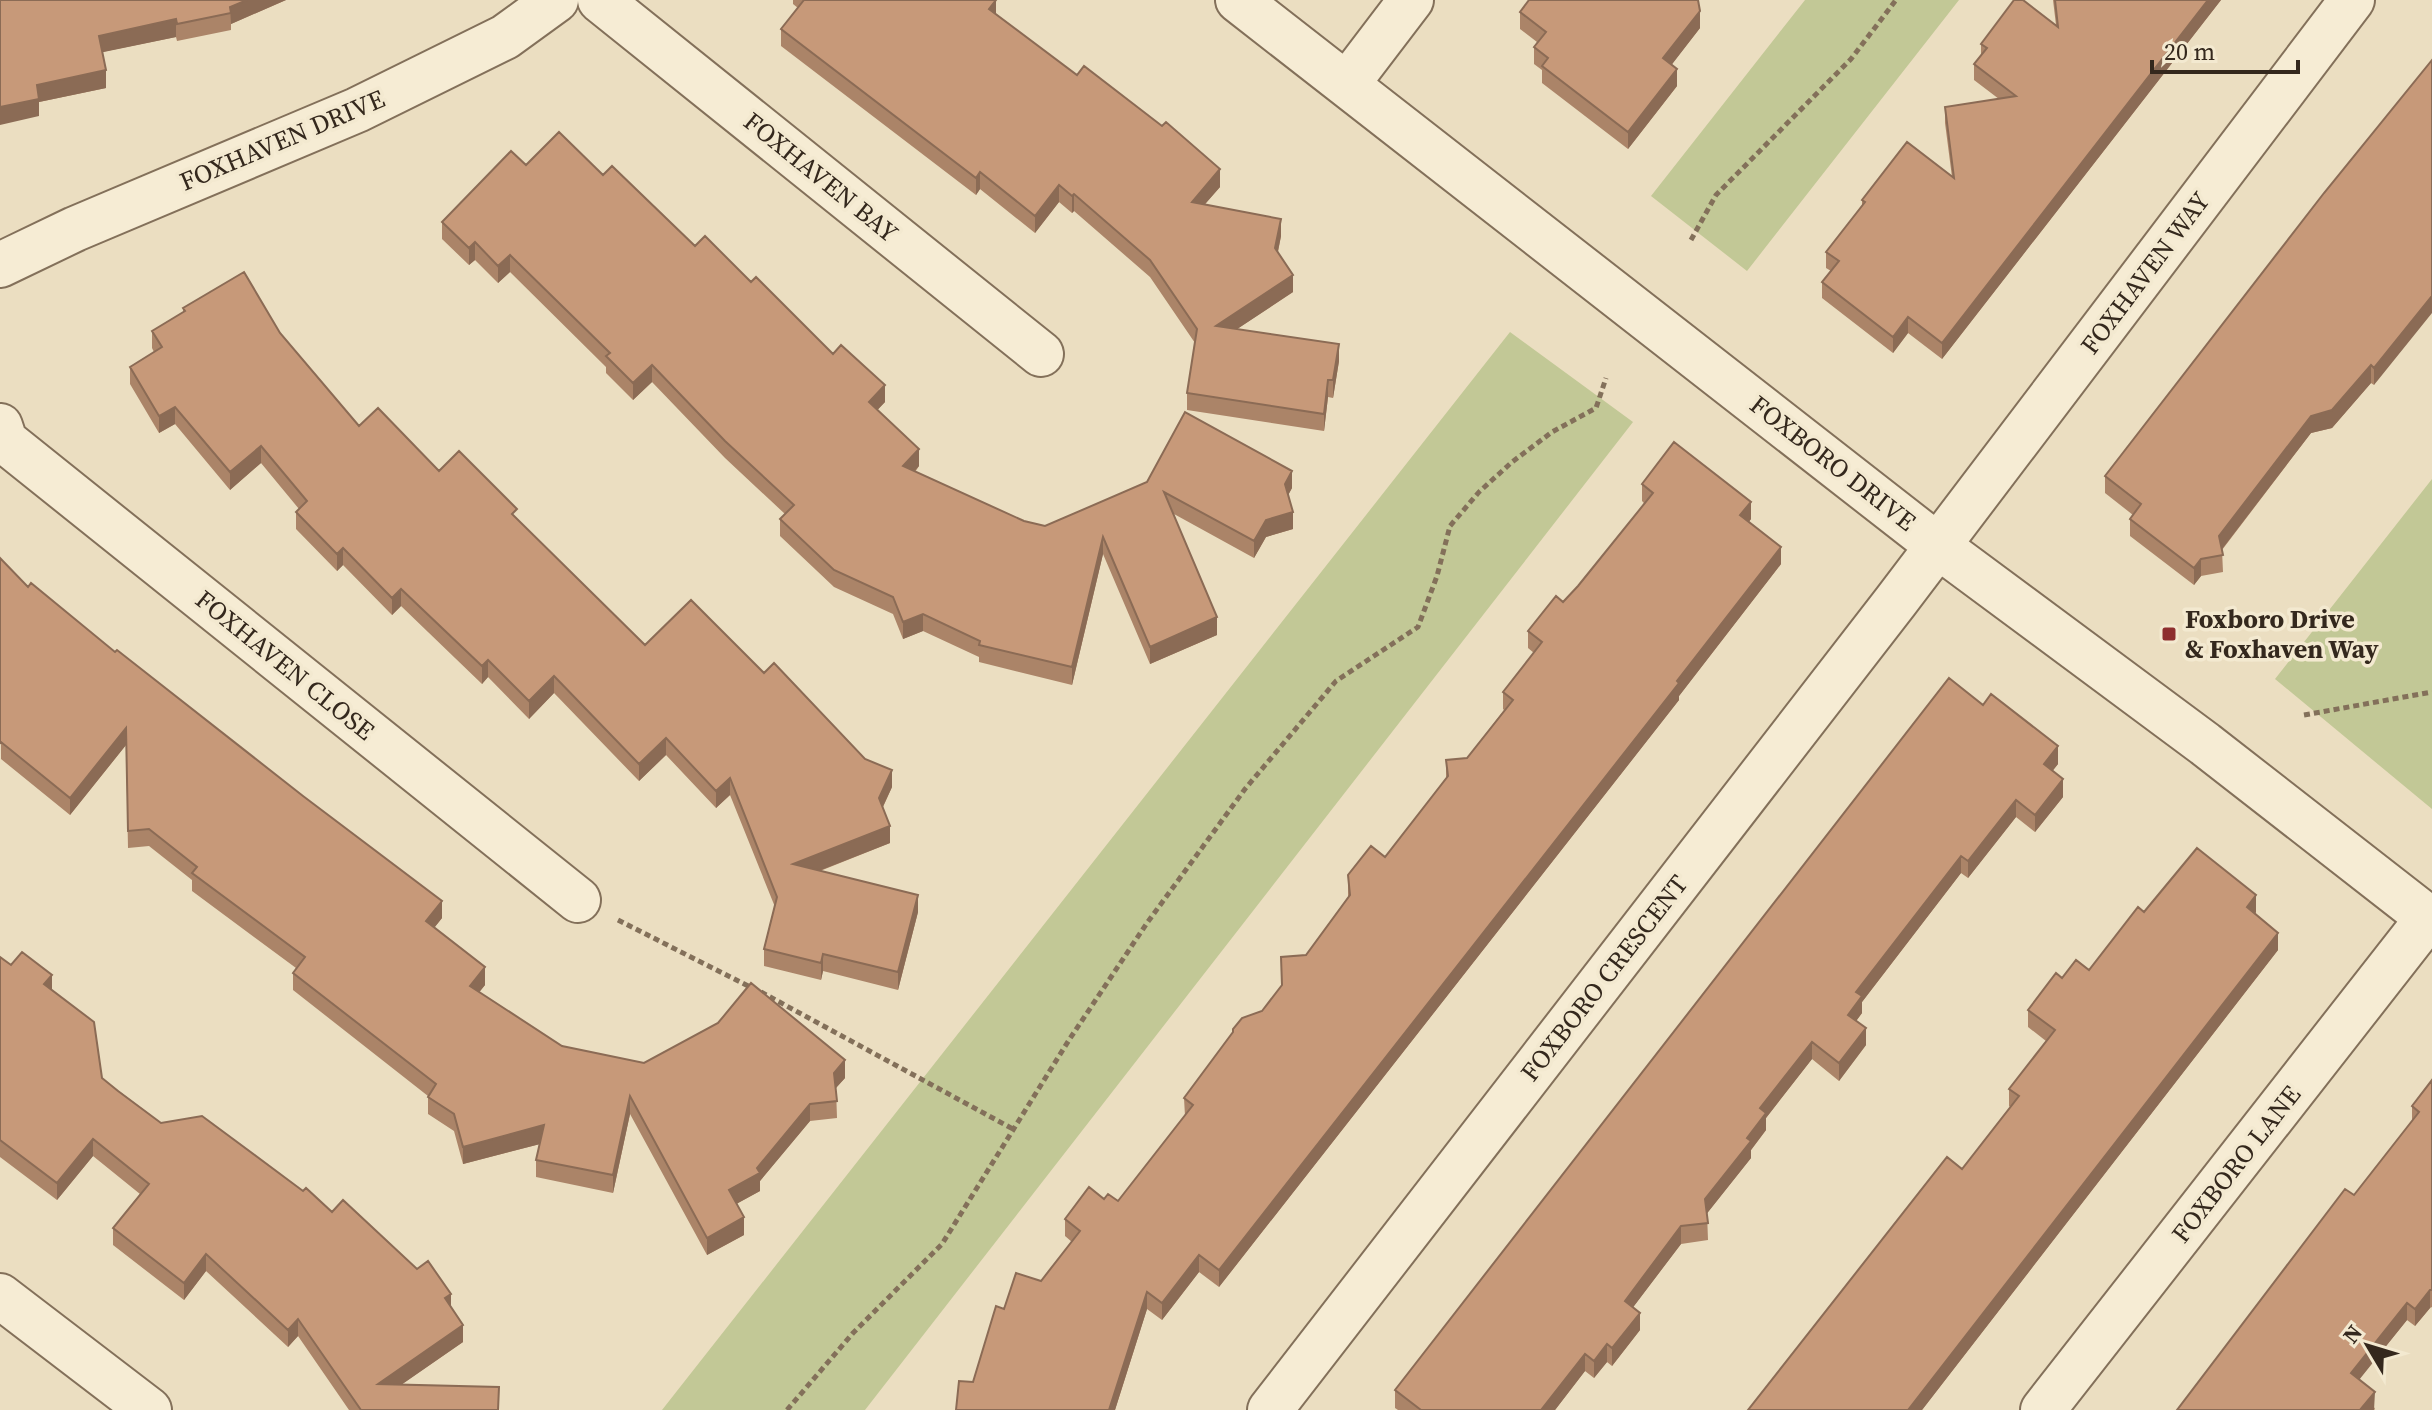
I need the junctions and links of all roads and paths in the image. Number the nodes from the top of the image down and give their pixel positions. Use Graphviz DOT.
graph roads {
  1 [pos="556,0"];
  2 [pos="600,0"];
  3 [pos="1238,0"];
  4 [pos="1411,0"];
  5 [pos="1896,0"];
  6 [pos="2352,0"];
  7 [pos="1347,84"];
  8 [pos="1691,240"];
  9 [pos="0,265"];
  10 [pos="1041,354"];
  11 [pos="1606,378"];
  12 [pos="0,426"];
  13 [pos="1938,546"];
  14 [pos="2432,692"];
  15 [pos="2304,715"];
  16 [pos="578,900"];
  17 [pos="2430,919"];
  18 [pos="1013,1129"];
  19 [pos="0,1296"];
  20 [pos="149,1410"];
  21 [pos="787,1410"];
  22 [pos="1270,1410"];
  23 [pos="2043,1410"];
  1 -- 9 [label="street, FOXHAVEN DRIVE"];
  2 -- 10 [label="street, FOXHAVEN BAY"];
  3 -- 7 [label="street, FOXBORO DRIVE"];
  4 -- 7 [label="street"];
  5 -- 8 [label="path"];
  6 -- 13 [label="street, FOXHAVEN WAY"];
  7 -- 13 [label="street, FOXBORO DRIVE"];
  11 -- 18 [label="path"];
  12 -- 16 [label="street, FOXHAVEN CLOSE"];
  13 -- 17 [label="street, FOXBORO DRIVE"];
  13 -- 22 [label="street, FOXBORO CRESCENT"];
  14 -- 15 [label="path"];
  16 -- 18 [label="path"];
  17 -- 23 [label="street, FOXBORO LANE"];
  18 -- 21 [label="path"];
  19 -- 20 [label="street"];
}
